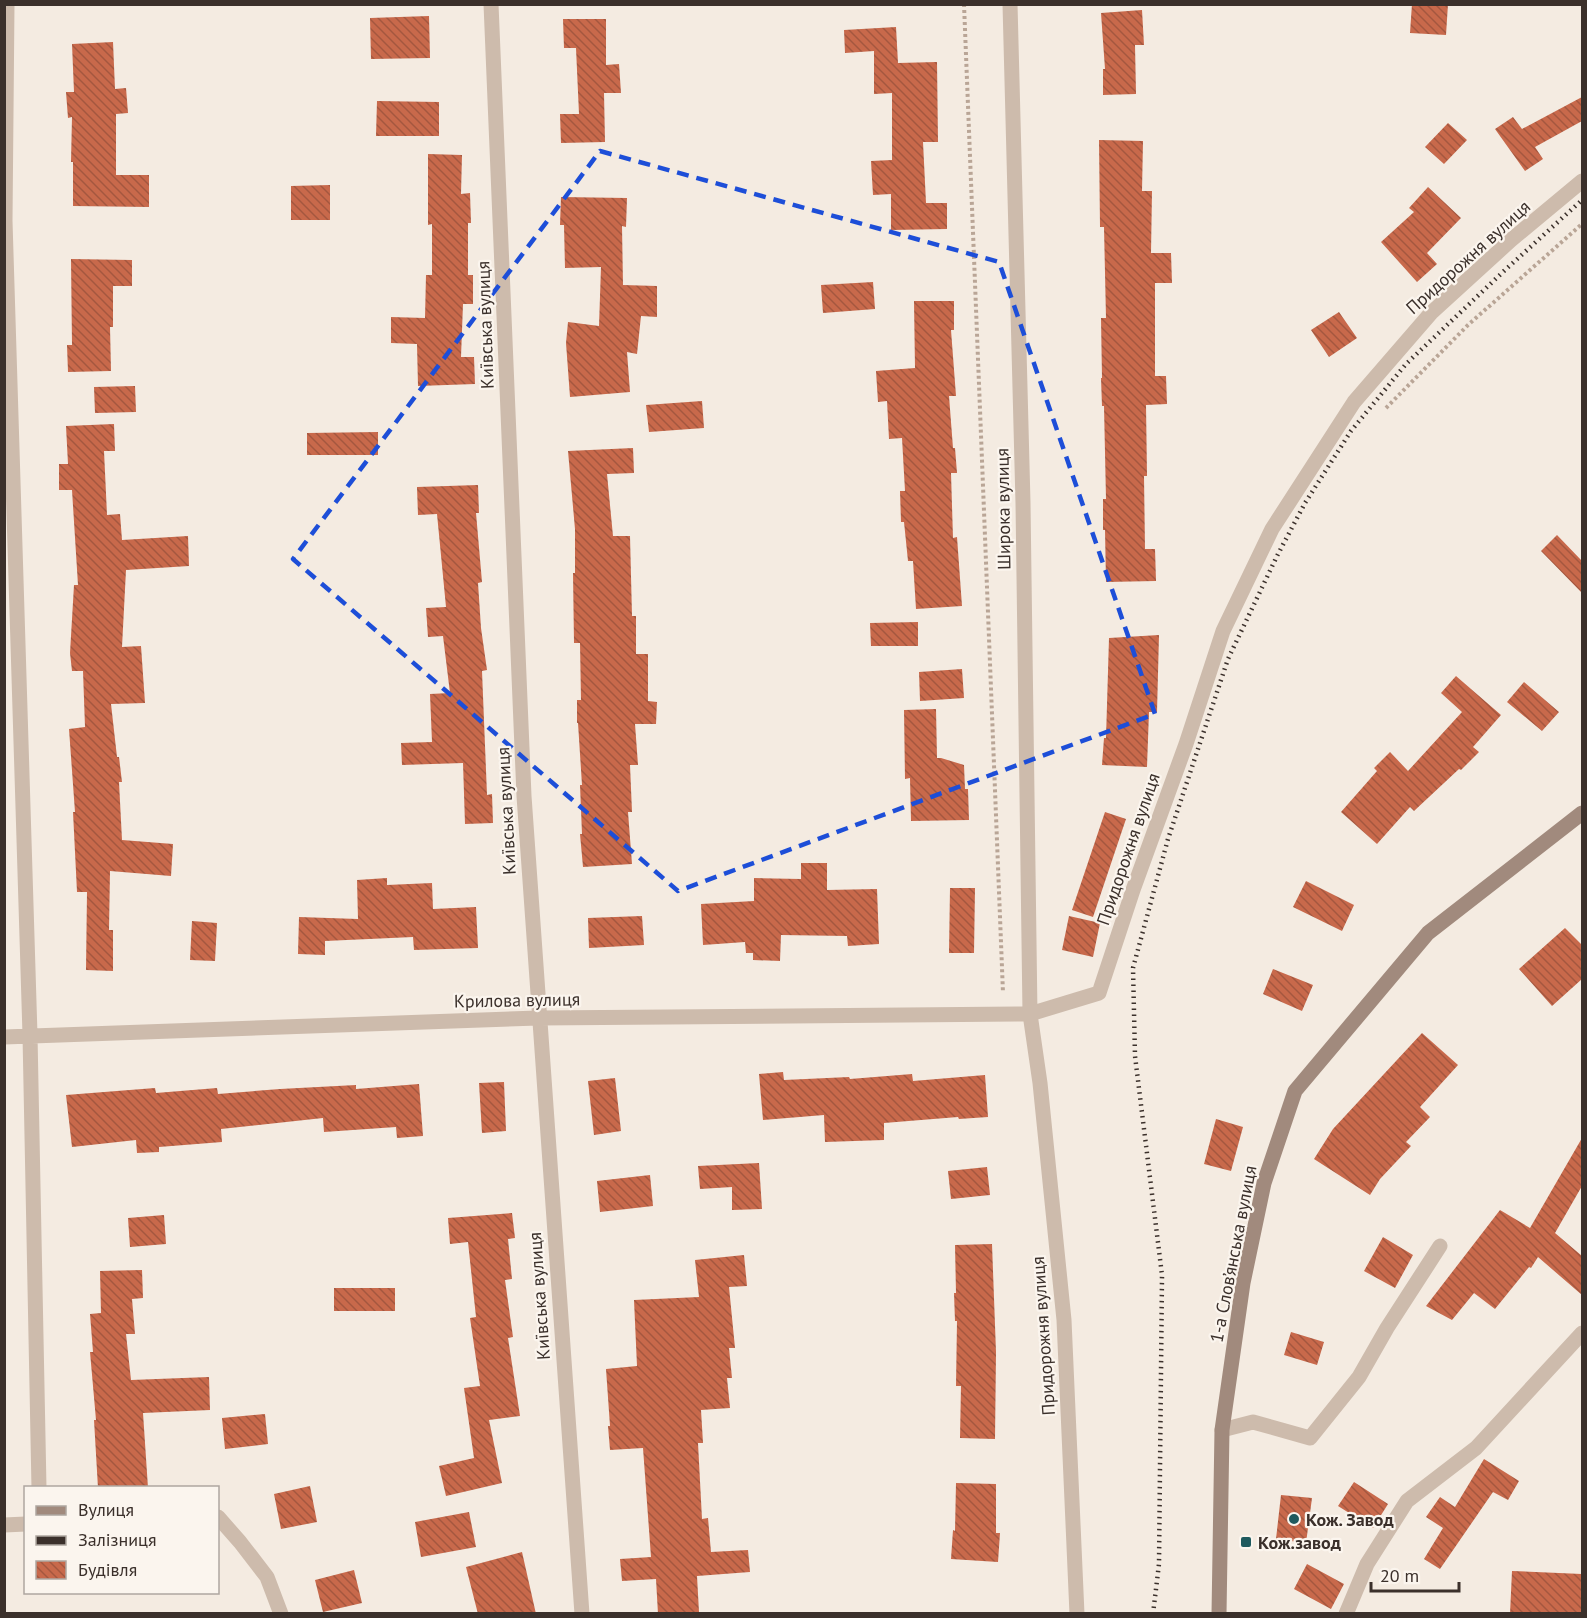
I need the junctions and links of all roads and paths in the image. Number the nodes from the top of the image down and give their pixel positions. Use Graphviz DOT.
graph roads {
  1 [pos="6,4"];
  2 [pos="491,4"];
  3 [pos="964,4"];
  4 [pos="1010,4"];
  5 [pos="1582,182"];
  6 [pos="1582,224"];
  7 [pos="1386,408"];
  8 [pos="1582,813"];
  9 [pos="1004,1014"];
  10 [pos="1030,1014"];
  11 [pos="538,1018"];
  12 [pos="30,1035"];
  13 [pos="4,1037"];
  14 [pos="1440,1246"];
  15 [pos="1582,1333"];
  16 [pos="1222,1430"];
  17 [pos="39,1486"];
  18 [pos="219,1518"];
  19 [pos="24,1524"];
  20 [pos="4,1525"];
  21 [pos="281,1614"];
  22 [pos="582,1614"];
  23 [pos="1077,1614"];
  24 [pos="1219,1614"];
  25 [pos="1346,1614"];
  1 -- 12 [label="street"];
  2 -- 11 [label="street, Київська вулиця"];
  3 -- 9 [label="path"];
  4 -- 10 [label="street, Широка вулиця"];
  5 -- 10 [label="street, Придорожня вулиця"];
  6 -- 7 [label="path"];
  8 -- 16 [label="street, 1-а Слов’янська вулиця"];
  9 -- 10 [label="street, Крилова вулиця"];
  9 -- 11 [label="street, Крилова вулиця"];
  10 -- 23 [label="street, Придорожня вулиця"];
  11 -- 12 [label="street, Крилова вулиця"];
  11 -- 22 [label="street, Київська вулиця"];
  12 -- 13 [label="street, Крилова вулиця"];
  12 -- 17 [label="street"];
  14 -- 16 [label="street"];
  15 -- 25 [label="street"];
  16 -- 24 [label="street, 1-а Слов’янська вулиця"];
  18 -- 21 [label="street"];
  19 -- 20 [label="street"];
}
